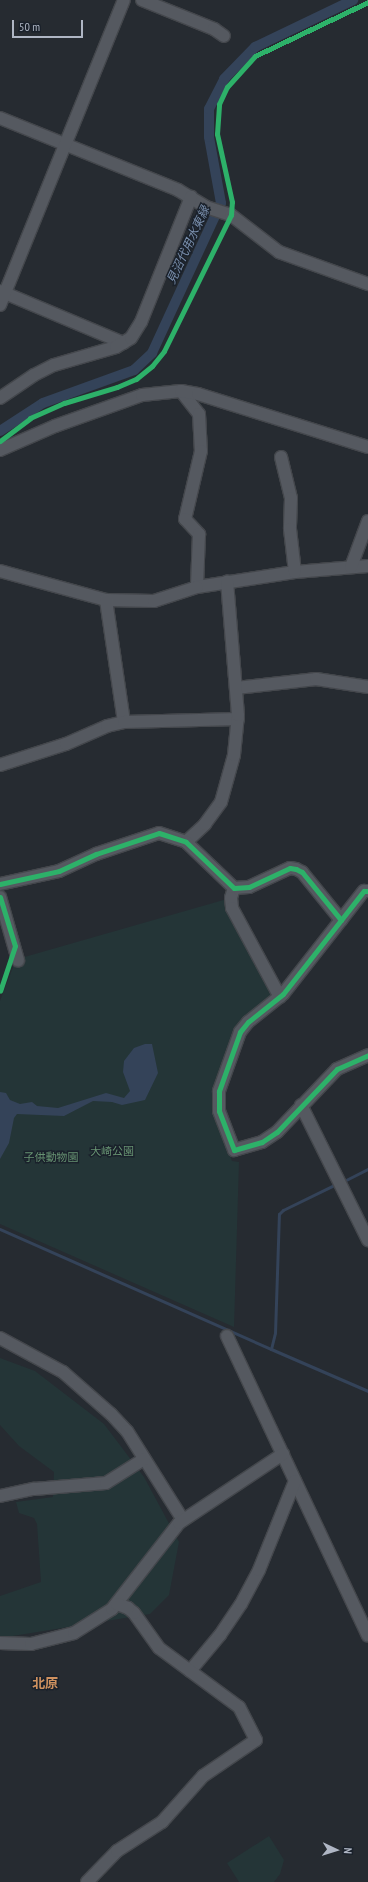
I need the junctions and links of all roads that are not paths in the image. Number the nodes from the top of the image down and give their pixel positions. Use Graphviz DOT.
graph roads {
  1 [pos="124,0"];
  2 [pos="142,0"];
  3 [pos="224,36"];
  4 [pos="0,118"];
  5 [pos="66,145"];
  6 [pos="191,197"];
  7 [pos="368,284"];
  8 [pos="2,292"];
  9 [pos="0,305"];
  10 [pos="124,343"];
  11 [pos="181,391"];
  12 [pos="0,398"];
  13 [pos="368,447"];
  14 [pos="0,450"];
  15 [pos="281,457"];
  16 [pos="368,521"];
  17 [pos="368,566"];
  18 [pos="351,567"];
  19 [pos="0,570"];
  20 [pos="295,572"];
  21 [pos="227,581"];
  22 [pos="197,587"];
  23 [pos="106,600"];
  24 [pos="368,687"];
  25 [pos="236,688"];
  26 [pos="238,719"];
  27 [pos="124,722"];
  28 [pos="0,765"];
  29 [pos="186,842"];
  30 [pos="0,884"];
  31 [pos="234,888"];
  32 [pos="368,891"];
  33 [pos="0,897"];
  34 [pos="341,920"];
  35 [pos="18,960"];
  36 [pos="280,997"];
  37 [pos="368,1055"];
  38 [pos="301,1105"];
  39 [pos="368,1240"];
  40 [pos="227,1336"];
  41 [pos="0,1338"];
  42 [pos="283,1454"];
  43 [pos="144,1459"];
  44 [pos="295,1481"];
  45 [pos="0,1496"];
  46 [pos="183,1520"];
  47 [pos="117,1604"];
  48 [pos="368,1636"];
  49 [pos="0,1643"];
  50 [pos="190,1671"];
  51 [pos="87,1882"];
  1 -- 5 [label="street"];
  2 -- 3 [label="street"];
  4 -- 5 [label="street"];
  5 -- 6 [label="street"];
  5 -- 8 [label="street"];
  6 -- 7 [label="street"];
  6 -- 10 [label="street"];
  8 -- 9 [label="street"];
  8 -- 10 [label="street"];
  10 -- 12 [label="street"];
  11 -- 13 [label="street"];
  11 -- 14 [label="street"];
  11 -- 22 [label="street"];
  15 -- 20 [label="street"];
  16 -- 18 [label="street"];
  17 -- 18 [label="street"];
  18 -- 20 [label="street"];
  19 -- 23 [label="street"];
  20 -- 21 [label="street"];
  21 -- 22 [label="street"];
  21 -- 25 [label="street"];
  22 -- 23 [label="street"];
  23 -- 27 [label="street"];
  24 -- 25 [label="street"];
  25 -- 26 [label="street"];
  26 -- 27 [label="street"];
  26 -- 29 [label="street"];
  27 -- 28 [label="street"];
  29 -- 30 [label="street"];
  29 -- 31 [label="street"];
  31 -- 34 [label="street"];
  31 -- 36 [label="street"];
  32 -- 34 [label="street"];
  33 -- 35 [label="street"];
  34 -- 36 [label="street"];
  36 -- 38 [label="street"];
  37 -- 38 [label="street"];
  38 -- 39 [label="street"];
  40 -- 42 [label="street"];
  41 -- 43 [label="street"];
  42 -- 44 [label="street"];
  42 -- 46 [label="street"];
  43 -- 45 [label="street"];
  43 -- 46 [label="street"];
  44 -- 48 [label="street"];
  44 -- 50 [label="street"];
  46 -- 47 [label="street"];
  47 -- 49 [label="street"];
  47 -- 50 [label="street"];
  50 -- 51 [label="street"];
}
